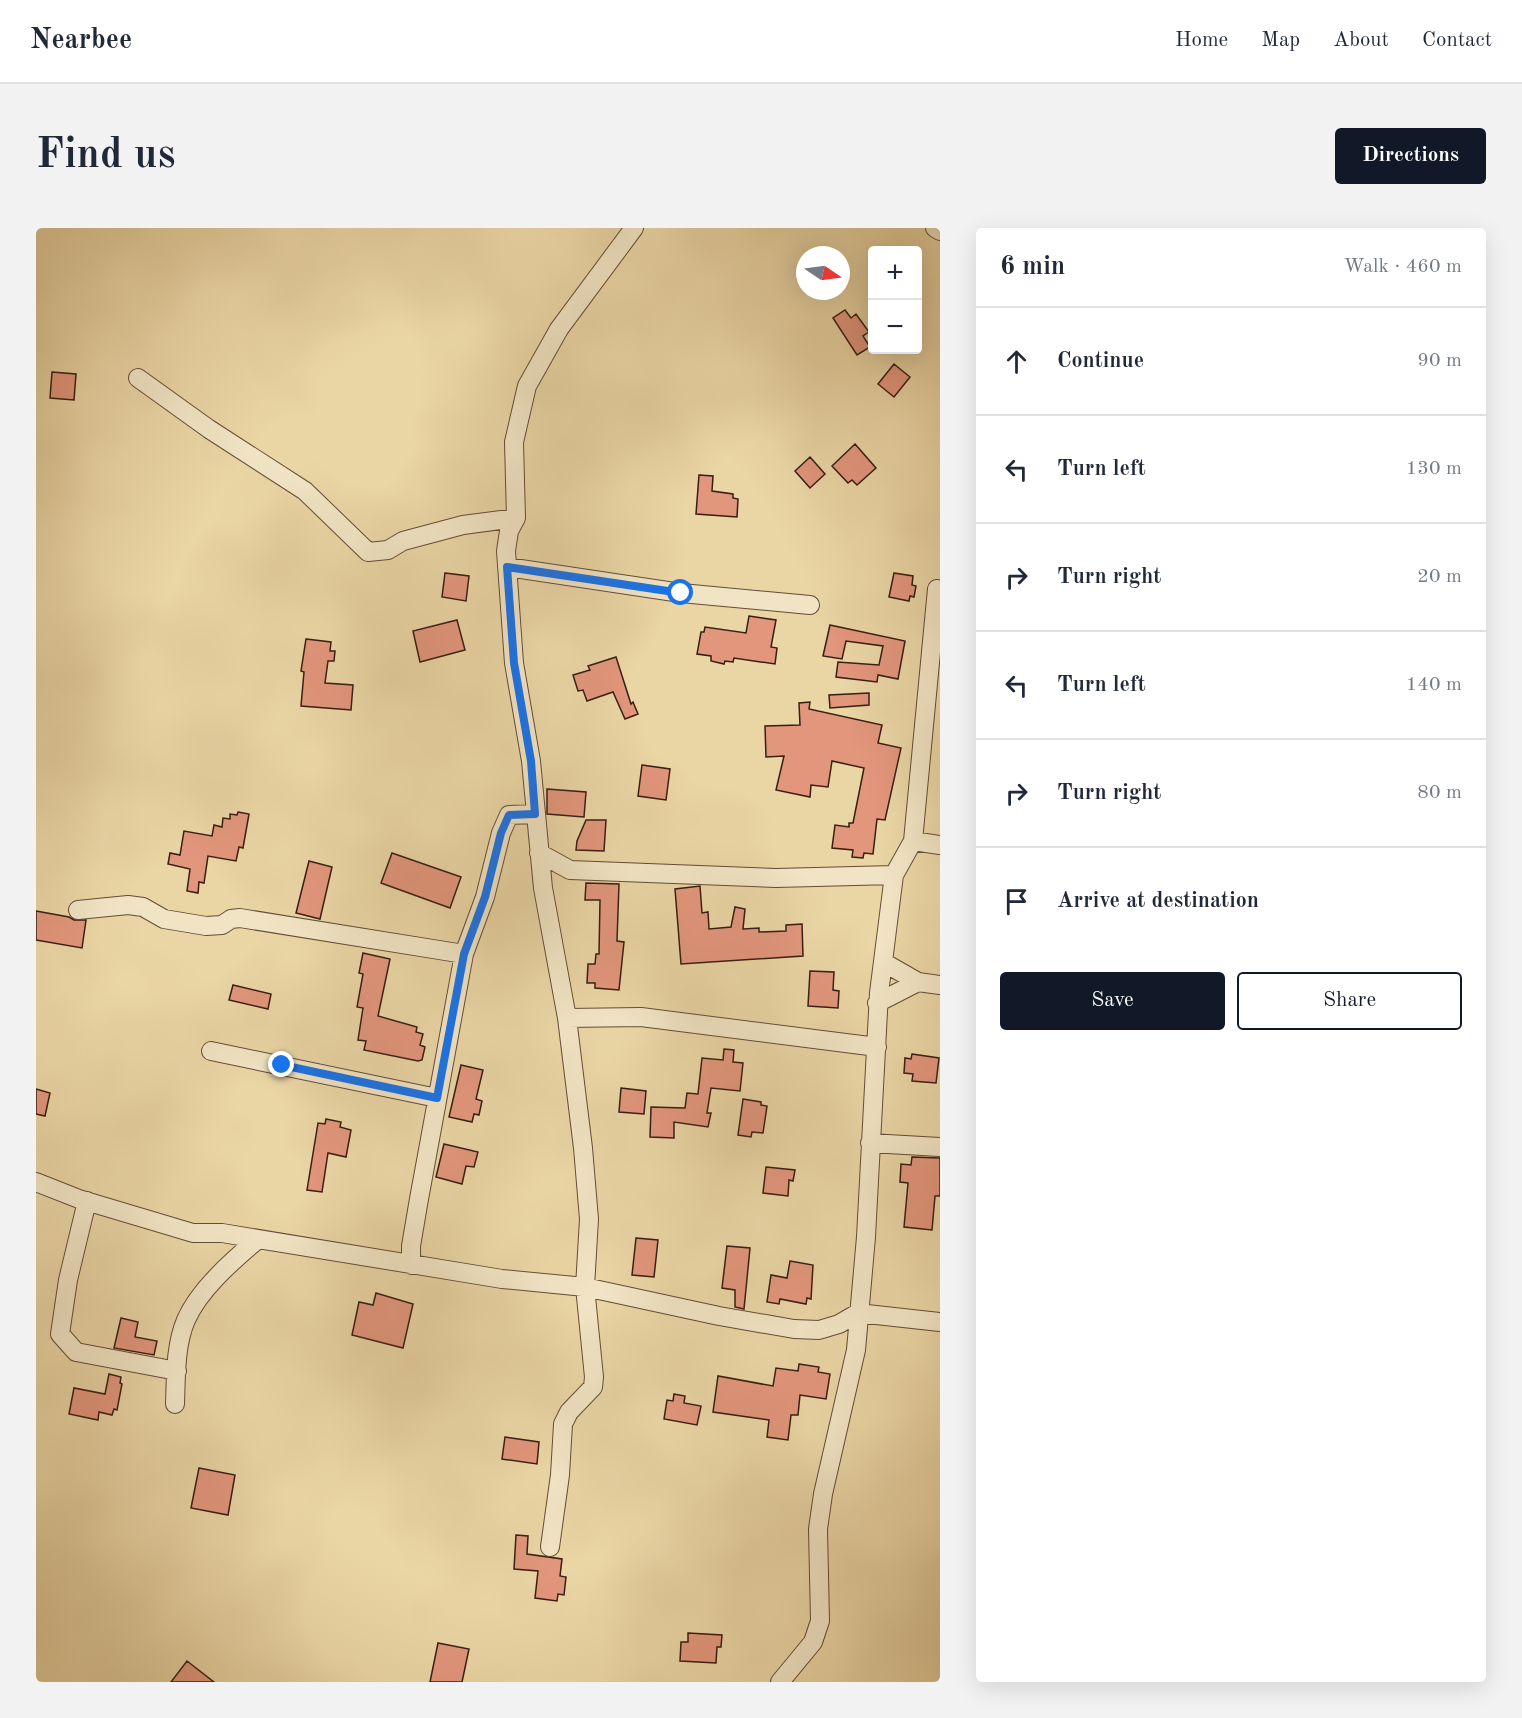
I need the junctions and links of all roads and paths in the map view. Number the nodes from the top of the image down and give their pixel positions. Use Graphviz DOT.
graph roads {
  1 [pos="634,228"];
  2 [pos="935,228"];
  3 [pos="940,231"];
  4 [pos="138,378"];
  5 [pos="516,518"];
  6 [pos="507,567"];
  7 [pos="937,589"];
  8 [pos="810,605"];
  9 [pos="535,814"];
  10 [pos="913,841"];
  11 [pos="940,845"];
  12 [pos="539,853"];
  13 [pos="570,870"];
  14 [pos="894,875"];
  15 [pos="543,888"];
  16 [pos="78,910"];
  17 [pos="464,954"];
  18 [pos="882,962"];
  19 [pos="918,982"];
  20 [pos="940,985"];
  21 [pos="878,1003"];
  22 [pos="567,1018"];
  23 [pos="877,1047"];
  24 [pos="211,1051"];
  25 [pos="437,1098"];
  26 [pos="870,1143"];
  27 [pos="940,1147"];
  28 [pos="36,1182"];
  29 [pos="87,1201"];
  30 [pos="257,1240"];
  31 [pos="411,1265"];
  32 [pos="585,1287"];
  33 [pos="858,1313"];
  34 [pos="940,1323"];
  35 [pos="177,1371"];
  36 [pos="175,1404"];
  37 [pos="550,1547"];
  38 [pos="780,1682"];
  1 -- 5 [label="street"];
  2 -- 3 [label="street"];
  4 -- 5 [label="street"];
  5 -- 6 [label="street"];
  6 -- 8 [label="street"];
  6 -- 9 [label="street"];
  7 -- 10 [label="street"];
  9 -- 12 [label="street"];
  9 -- 17 [label="street"];
  10 -- 11 [label="street"];
  10 -- 14 [label="street"];
  12 -- 13 [label="street"];
  12 -- 15 [label="street"];
  13 -- 14 [label="street"];
  13 -- 15 [label="street"];
  14 -- 18 [label="street"];
  15 -- 22 [label="street"];
  16 -- 17 [label="street"];
  17 -- 25 [label="street"];
  18 -- 19 [label="street"];
  18 -- 21 [label="street"];
  19 -- 20 [label="street"];
  19 -- 21 [label="street"];
  21 -- 23 [label="street"];
  22 -- 23 [label="street"];
  22 -- 32 [label="street"];
  23 -- 26 [label="street"];
  24 -- 25 [label="street"];
  25 -- 31 [label="street"];
  26 -- 27 [label="street"];
  26 -- 33 [label="street"];
  28 -- 29 [label="street"];
  29 -- 30 [label="street"];
  29 -- 35 [label="street"];
  30 -- 31 [label="street"];
  30 -- 35 [label="street"];
  31 -- 32 [label="street"];
  32 -- 33 [label="street"];
  32 -- 37 [label="street"];
  33 -- 34 [label="street"];
  33 -- 38 [label="street"];
  35 -- 36 [label="street"];
}
